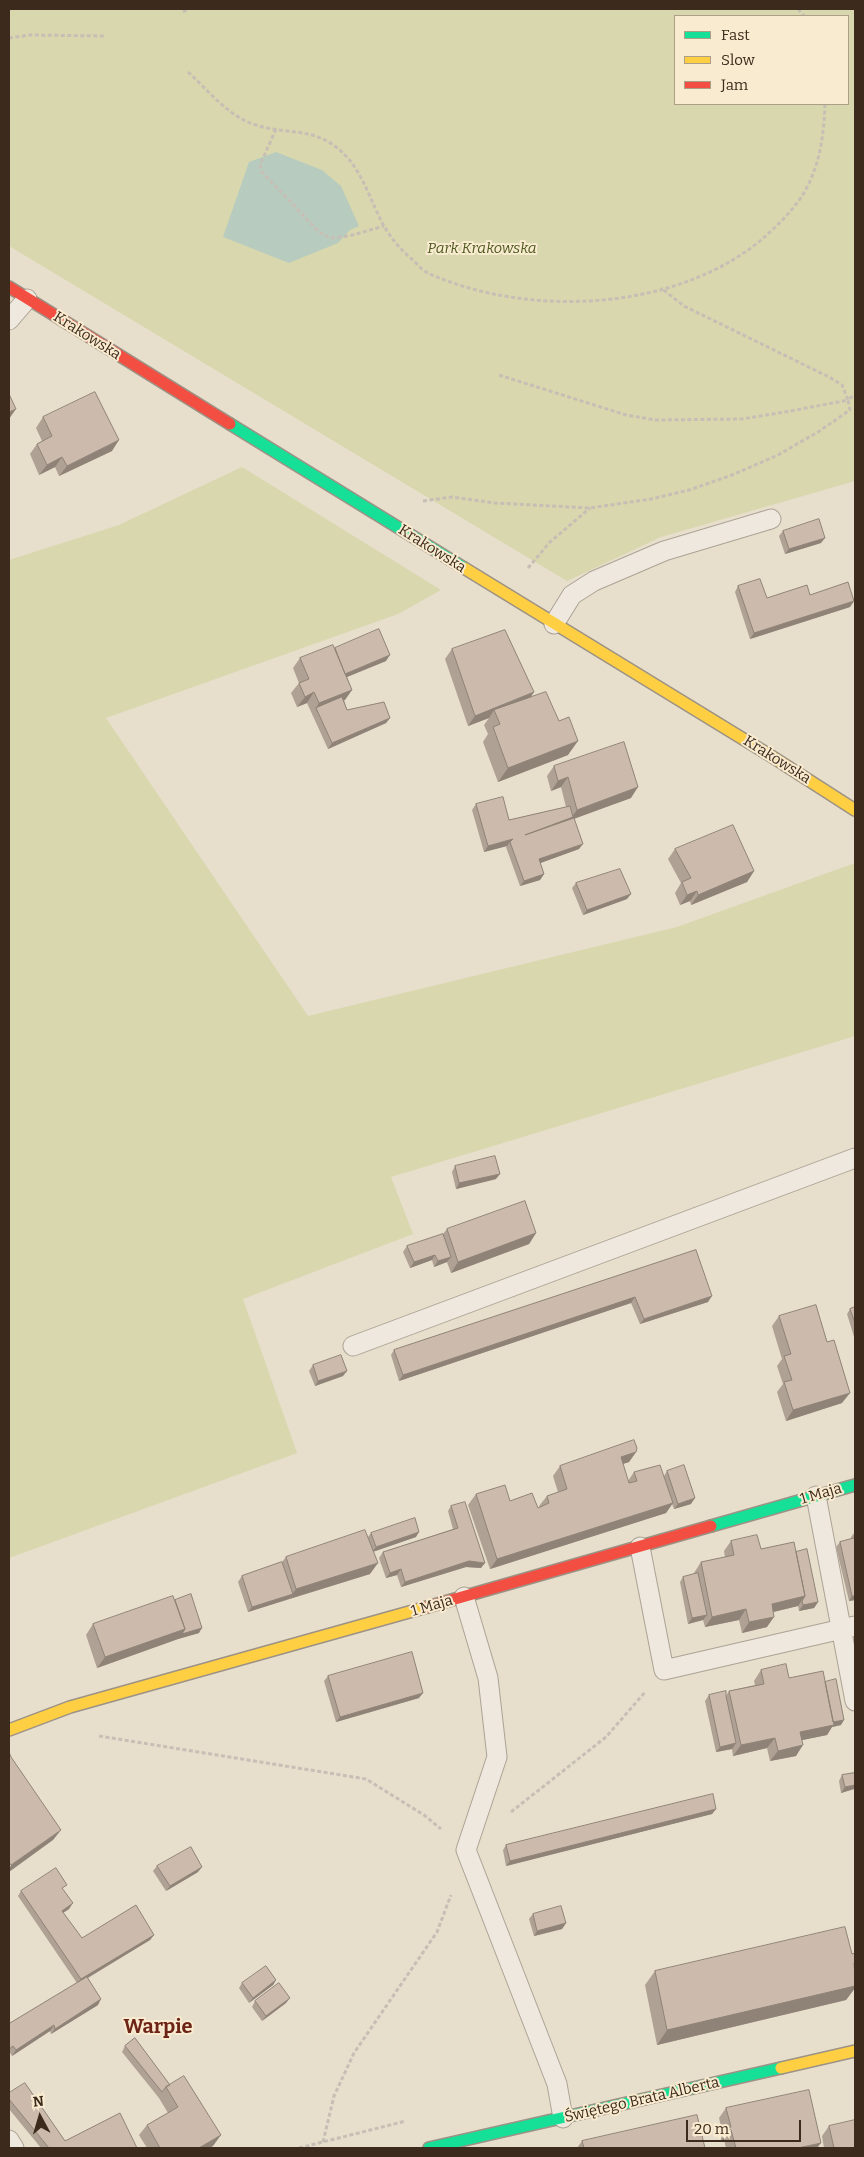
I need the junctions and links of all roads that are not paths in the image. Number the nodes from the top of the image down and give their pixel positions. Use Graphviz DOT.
graph roads {
  1 [pos="9,287"];
  2 [pos="28,299"];
  3 [pos="9,320"];
  4 [pos="771,520"];
  5 [pos="554,624"];
  6 [pos="855,810"];
  7 [pos="855,1158"];
  8 [pos="352,1346"];
  9 [pos="855,1485"];
  10 [pos="816,1496"];
  11 [pos="640,1546"];
  12 [pos="464,1597"];
  13 [pos="848,1628"];
  14 [pos="855,1701"];
  15 [pos="9,1730"];
  16 [pos="855,2051"];
  17 [pos="563,2118"];
  18 [pos="9,2140"];
  19 [pos="14,2148"];
  20 [pos="429,2148"];
  1 -- 2 [label="street, Krakowska"];
  2 -- 3 [label="lane"];
  2 -- 5 [label="street, Krakowska"];
  4 -- 5 [label="lane"];
  5 -- 6 [label="street, Krakowska"];
  7 -- 8 [label="lane"];
  9 -- 10 [label="street, 1 Maja"];
  10 -- 11 [label="street, 1 Maja"];
  10 -- 13 [label="lane"];
  11 -- 12 [label="street, 1 Maja"];
  11 -- 13 [label="lane"];
  12 -- 15 [label="street, 1 Maja"];
  12 -- 17 [label="lane"];
  13 -- 14 [label="lane"];
  16 -- 17 [label="street, Świętego Brata Alberta"];
  17 -- 20 [label="street, Świętego Brata Alberta"];
  18 -- 19 [label="lane"];
}
